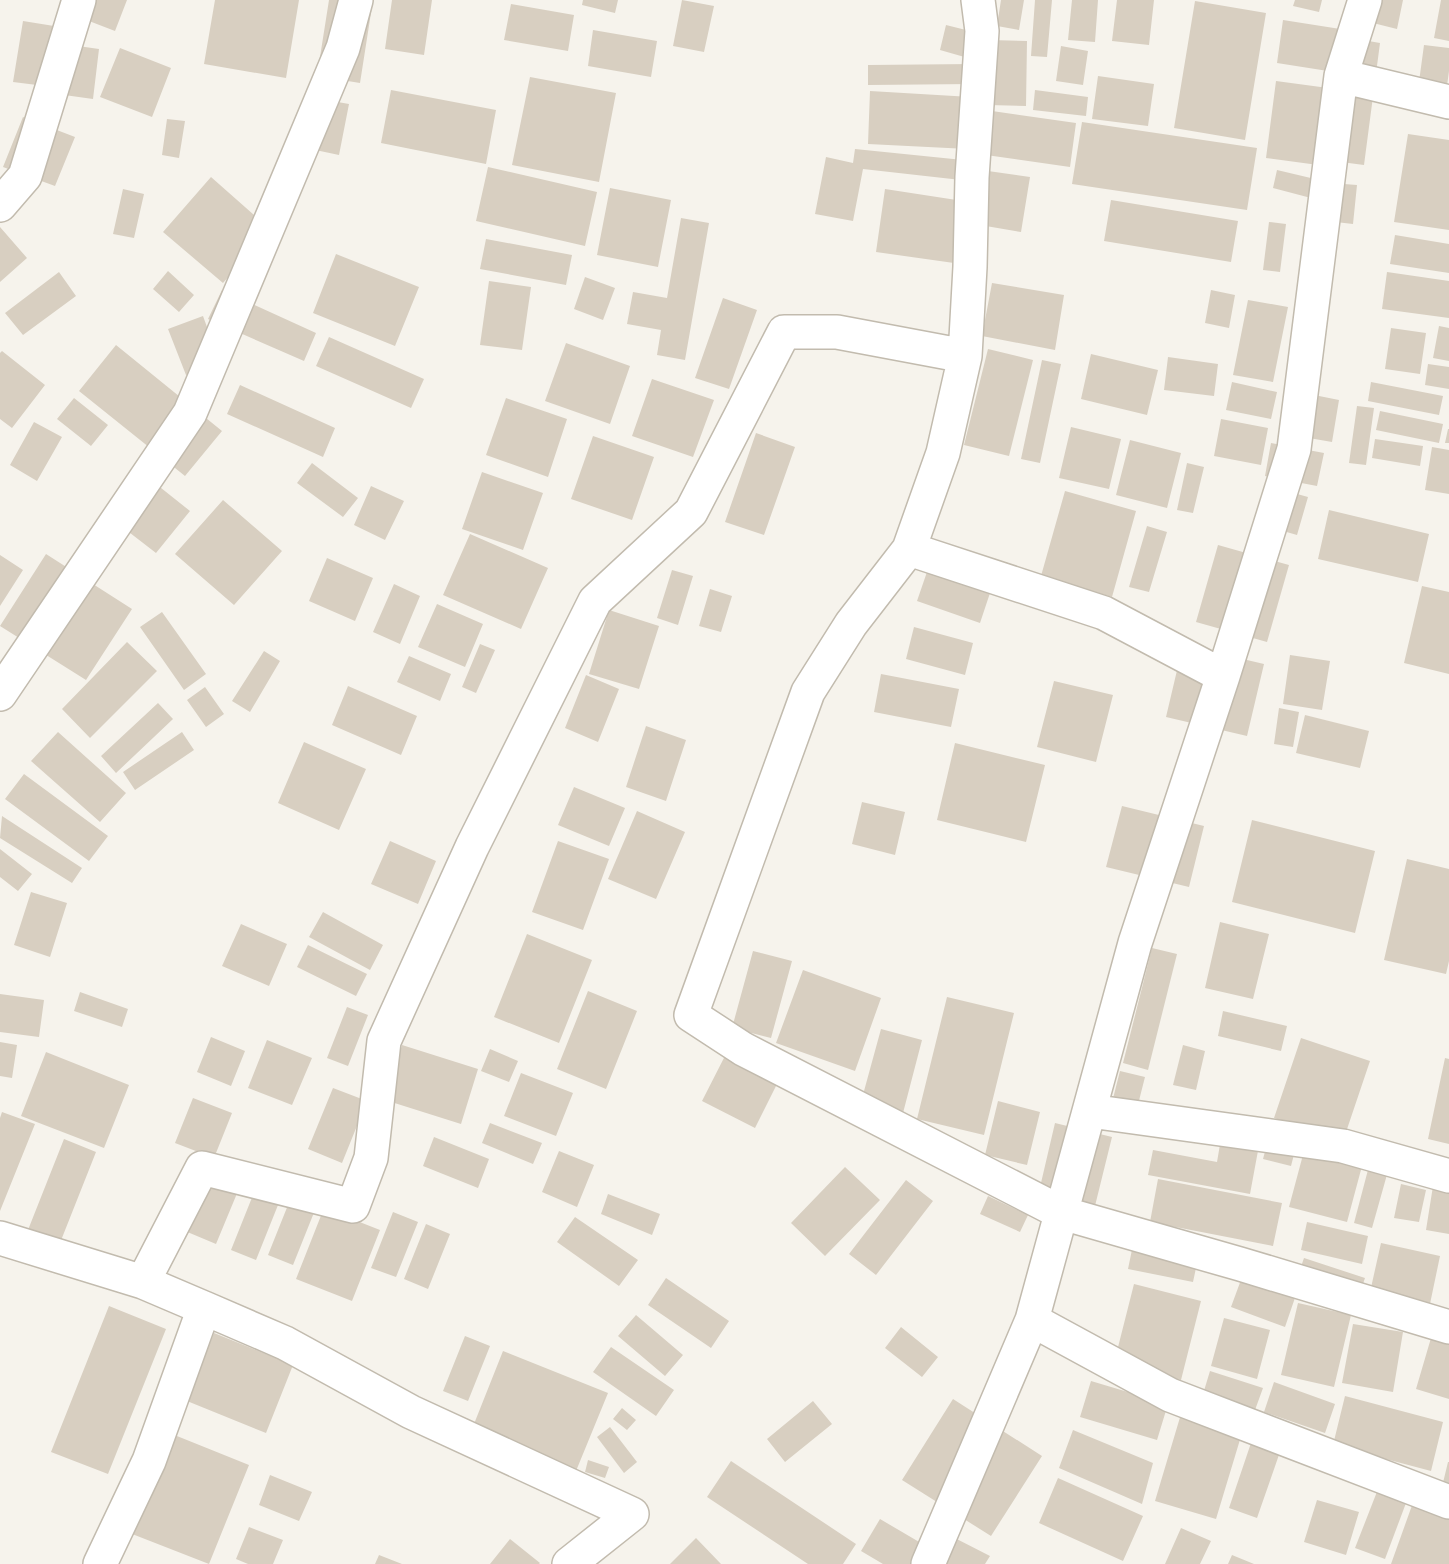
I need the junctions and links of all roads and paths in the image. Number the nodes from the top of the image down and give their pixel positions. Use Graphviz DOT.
graph roads {
  1 [pos="80,0"];
  2 [pos="356,0"];
  3 [pos="978,0"];
  4 [pos="1365,0"];
  5 [pos="1341,76"];
  6 [pos="1449,102"];
  7 [pos="0,205"];
  8 [pos="965,356"];
  9 [pos="909,549"];
  10 [pos="1223,676"];
  11 [pos="0,694"];
  12 [pos="1090,1111"];
  13 [pos="1449,1176"];
  14 [pos="1062,1214"];
  15 [pos="0,1238"];
  16 [pos="143,1282"];
  17 [pos="204,1308"];
  18 [pos="1032,1320"];
  19 [pos="1449,1327"];
  20 [pos="1449,1502"];
  21 [pos="100,1564"];
  22 [pos="569,1564"];
  23 [pos="928,1564"];
  1 -- 7 [label="street"];
  2 -- 11 [label="street"];
  3 -- 8 [label="street"];
  4 -- 5 [label="street"];
  5 -- 6 [label="street"];
  5 -- 10 [label="street"];
  8 -- 9 [label="street"];
  8 -- 16 [label="street"];
  9 -- 10 [label="street"];
  9 -- 14 [label="street"];
  10 -- 12 [label="street"];
  12 -- 13 [label="street"];
  12 -- 14 [label="street"];
  14 -- 18 [label="street"];
  14 -- 19 [label="street"];
  15 -- 16 [label="street"];
  16 -- 17 [label="street"];
  17 -- 21 [label="street"];
  17 -- 22 [label="street"];
  18 -- 20 [label="street"];
  18 -- 23 [label="street"];
}
